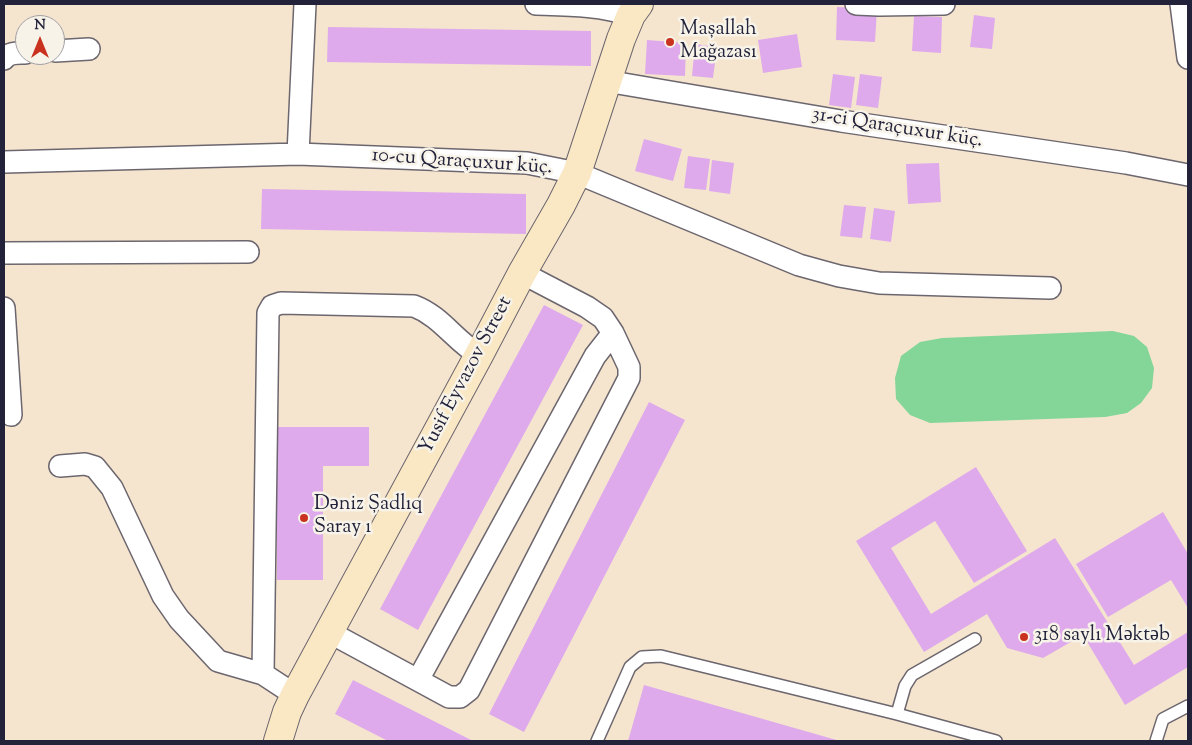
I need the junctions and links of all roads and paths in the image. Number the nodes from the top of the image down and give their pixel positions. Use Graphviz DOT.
graph roads {
  1 [pos="305,4"];
  2 [pos="536,4"];
  3 [pos="856,4"];
  4 [pos="944,4"];
  5 [pos="1181,4"];
  6 [pos="635,9"];
  7 [pos="90,49"];
  8 [pos="65,50"];
  9 [pos="15,53"];
  10 [pos="1188,58"];
  11 [pos="4,59"];
  12 [pos="606,81"];
  13 [pos="298,154"];
  14 [pos="4,162"];
  15 [pos="577,173"];
  16 [pos="1188,176"];
  17 [pos="248,252"];
  18 [pos="4,253"];
  19 [pos="522,273"];
  20 [pos="1050,288"];
  21 [pos="4,308"];
  22 [pos="613,333"];
  23 [pos="479,355"];
  24 [pos="10,415"];
  25 [pos="60,466"];
  26 [pos="329,632"];
  27 [pos="975,639"];
  28 [pos="263,674"];
  29 [pos="418,680"];
  30 [pos="294,695"];
  31 [pos="1188,706"];
  32 [pos="897,714"];
  33 [pos="278,741"];
  34 [pos="597,741"];
  35 [pos="996,741"];
  36 [pos="1156,741"];
  1 -- 13 [label="street"];
  2 -- 6 [label="street"];
  3 -- 4 [label="street"];
  5 -- 10 [label="street"];
  6 -- 12 [label="street, Yusif Eyvazov Street"];
  7 -- 8 [label="street"];
  9 -- 11 [label="street"];
  12 -- 15 [label="street, Yusif Eyvazov Street"];
  12 -- 16 [label="street, 31-ci Qaraçuxur küç."];
  13 -- 14 [label="street, 10-cu Qaraçuxur küç."];
  13 -- 15 [label="street, 10-cu Qaraçuxur küç."];
  15 -- 19 [label="street, Yusif Eyvazov Street"];
  15 -- 20 [label="street, 10-cu Qaraçuxur küç."];
  17 -- 18 [label="street"];
  19 -- 22 [label="street"];
  19 -- 23 [label="street, Yusif Eyvazov Street"];
  21 -- 24 [label="street"];
  22 -- 29 [label="street"];
  22 -- 29 [label="street"];
  23 -- 26 [label="street, Yusif Eyvazov Street"];
  23 -- 28 [label="street"];
  25 -- 28 [label="street"];
  26 -- 29 [label="street"];
  26 -- 30 [label="street, Yusif Eyvazov Street"];
  27 -- 32 [label="lane"];
  28 -- 30 [label="street"];
  30 -- 33 [label="street, Yusif Eyvazov Street"];
  31 -- 36 [label="lane"];
  32 -- 34 [label="lane"];
  32 -- 35 [label="lane"];
}
